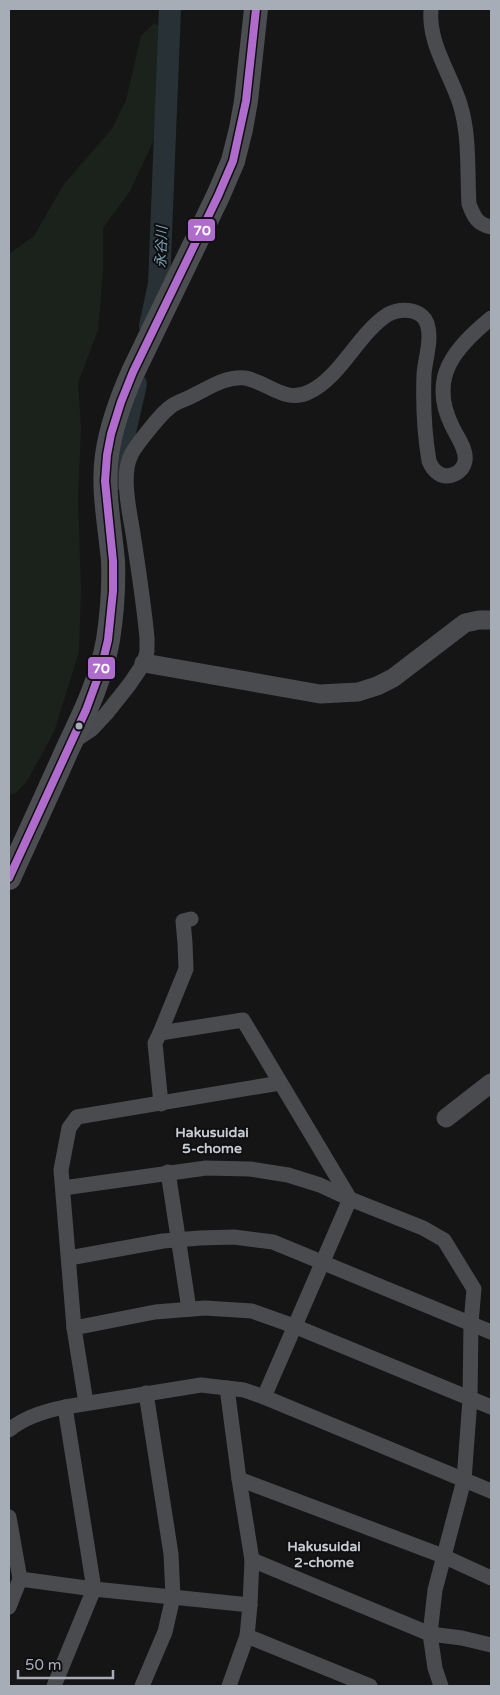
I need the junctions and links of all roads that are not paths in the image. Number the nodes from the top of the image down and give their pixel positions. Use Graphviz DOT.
graph roads {
  1 [pos="256,9"];
  2 [pos="431,9"];
  3 [pos="491,227"];
  4 [pos="491,318"];
  5 [pos="491,620"];
  6 [pos="144,663"];
  7 [pos="70,744"];
  8 [pos="9,878"];
  9 [pos="191,919"];
  10 [pos="160,1033"];
  11 [pos="280,1083"];
  12 [pos="491,1083"];
  13 [pos="161,1104"];
  14 [pos="446,1118"];
  15 [pos="168,1172"];
  16 [pos="62,1188"];
  17 [pos="350,1199"];
  18 [pos="178,1240"];
  19 [pos="69,1258"];
  20 [pos="324,1262"];
  21 [pos="189,1309"];
  22 [pos="471,1323"];
  23 [pos="294,1326"];
  24 [pos="74,1328"];
  25 [pos="491,1332"];
  26 [pos="227,1388"];
  27 [pos="146,1393"];
  28 [pos="264,1397"];
  29 [pos="470,1399"];
  30 [pos="86,1403"];
  31 [pos="64,1407"];
  32 [pos="491,1408"];
  33 [pos="9,1430"];
  34 [pos="239,1480"];
  35 [pos="464,1480"];
  36 [pos="491,1491"];
  37 [pos="9,1517"];
  38 [pos="443,1556"];
  39 [pos="252,1560"];
  40 [pos="491,1578"];
  41 [pos="20,1579"];
  42 [pos="94,1589"];
  43 [pos="173,1597"];
  44 [pos="250,1605"];
  45 [pos="9,1607"];
  46 [pos="430,1634"];
  47 [pos="247,1636"];
  48 [pos="491,1645"];
  49 [pos="54,1686"];
  50 [pos="142,1686"];
  51 [pos="229,1686"];
  52 [pos="370,1686"];
  53 [pos="441,1686"];
  1 -- 7 [label="main road"];
  2 -- 3 [label="street"];
  4 -- 6 [label="street"];
  5 -- 6 [label="street"];
  6 -- 7 [label="street"];
  7 -- 8 [label="main road"];
  9 -- 10 [label="street"];
  10 -- 11 [label="street"];
  10 -- 13 [label="street"];
  11 -- 13 [label="street"];
  11 -- 17 [label="street"];
  12 -- 14 [label="street"];
  13 -- 16 [label="street"];
  15 -- 16 [label="street"];
  15 -- 17 [label="street"];
  15 -- 18 [label="street"];
  16 -- 19 [label="street"];
  17 -- 20 [label="street"];
  17 -- 22 [label="street"];
  18 -- 19 [label="street"];
  18 -- 20 [label="street"];
  18 -- 21 [label="street"];
  19 -- 24 [label="street"];
  20 -- 22 [label="street"];
  20 -- 23 [label="street"];
  21 -- 23 [label="street"];
  21 -- 24 [label="street"];
  22 -- 25 [label="street"];
  22 -- 29 [label="street"];
  23 -- 28 [label="street"];
  23 -- 29 [label="street"];
  24 -- 30 [label="street"];
  26 -- 27 [label="street"];
  26 -- 28 [label="street"];
  26 -- 34 [label="street"];
  27 -- 30 [label="street"];
  27 -- 43 [label="street"];
  28 -- 35 [label="street"];
  29 -- 32 [label="street"];
  29 -- 35 [label="street"];
  30 -- 31 [label="street"];
  31 -- 33 [label="street"];
  31 -- 42 [label="street"];
  34 -- 38 [label="street"];
  34 -- 39 [label="street"];
  35 -- 36 [label="street"];
  35 -- 38 [label="street"];
  37 -- 41 [label="street"];
  38 -- 40 [label="street"];
  38 -- 46 [label="street"];
  39 -- 44 [label="street"];
  39 -- 46 [label="street"];
  41 -- 42 [label="street"];
  41 -- 45 [label="street"];
  42 -- 43 [label="street"];
  42 -- 49 [label="street"];
  43 -- 44 [label="street"];
  43 -- 50 [label="street"];
  44 -- 47 [label="street"];
  46 -- 48 [label="street"];
  46 -- 53 [label="street"];
  47 -- 51 [label="street"];
  47 -- 52 [label="street"];
}
